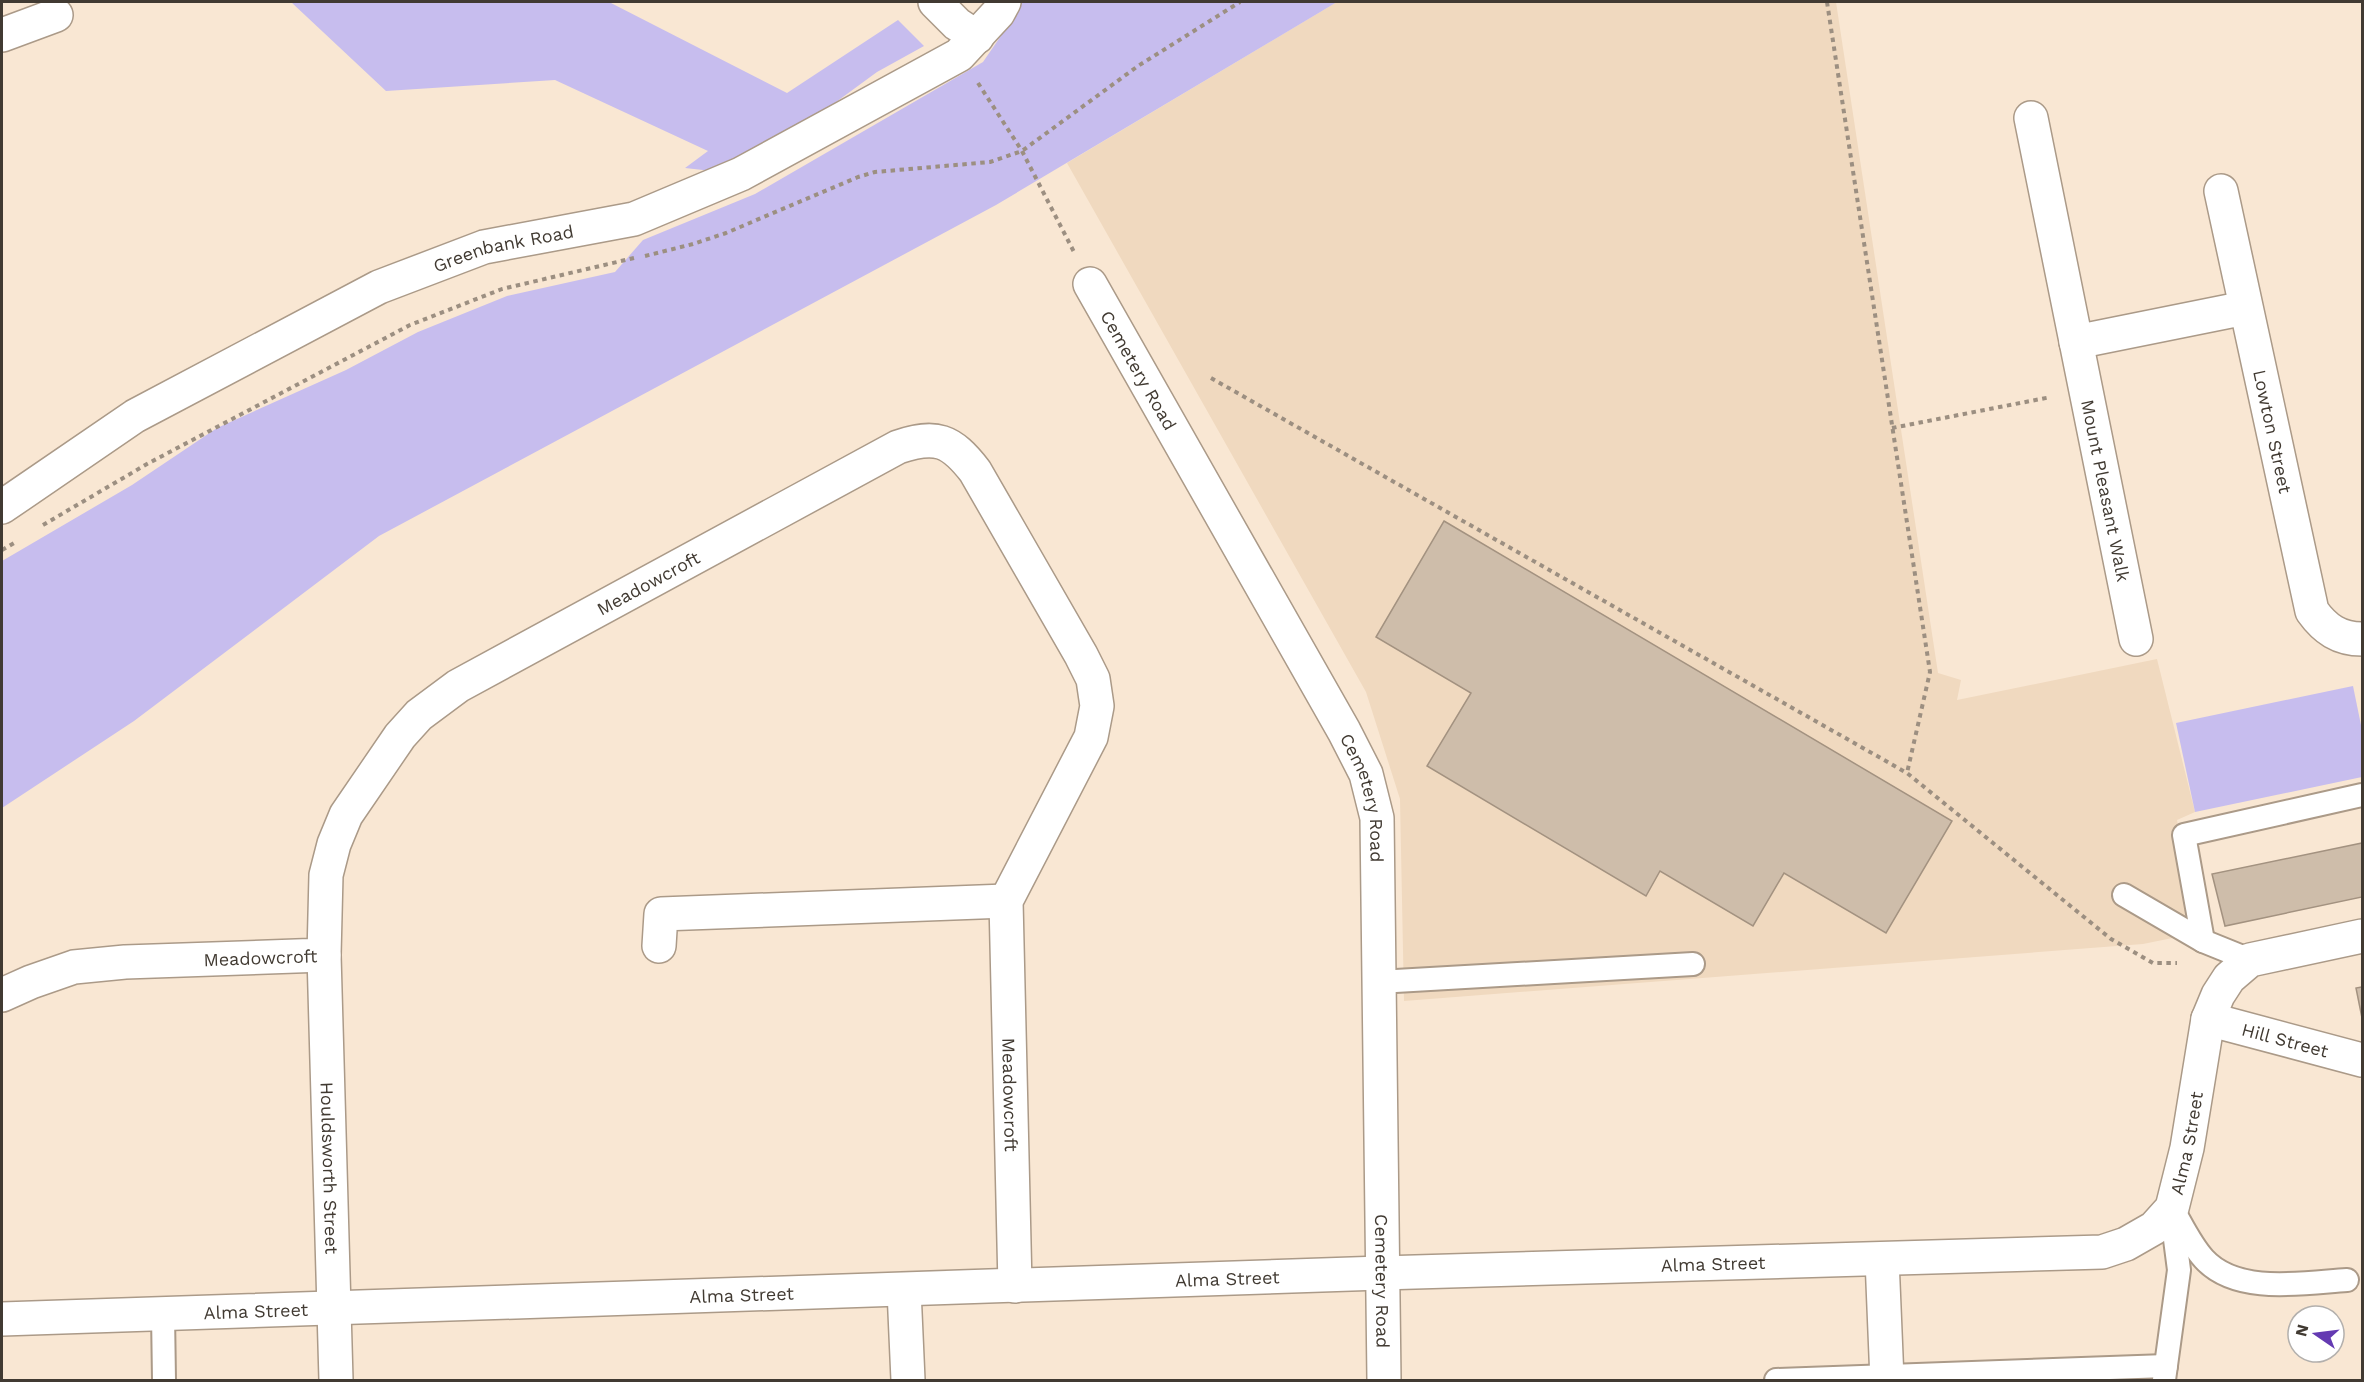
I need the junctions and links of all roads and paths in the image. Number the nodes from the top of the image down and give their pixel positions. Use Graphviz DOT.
graph roads {
  1 [pos="935,2"];
  2 [pos="1004,2"];
  3 [pos="1240,2"];
  4 [pos="1827,2"];
  5 [pos="56,15"];
  6 [pos="2,35"];
  7 [pos="968,46"];
  8 [pos="2031,118"];
  9 [pos="1022,151"];
  10 [pos="2221,190"];
  11 [pos="1090,284"];
  12 [pos="2245,308"];
  13 [pos="2076,342"];
  14 [pos="1211,378"];
  15 [pos="2086,390"];
  16 [pos="1892,428"];
  17 [pos="2,508"];
  18 [pos="40,527"];
  19 [pos="21,539"];
  20 [pos="2,550"];
  21 [pos="2136,639"];
  22 [pos="2362,639"];
  23 [pos="1907,773"];
  24 [pos="2362,795"];
  25 [pos="2124,895"];
  26 [pos="1006,901"];
  27 [pos="2362,936"];
  28 [pos="2203,941"];
  29 [pos="659,946"];
  30 [pos="324,955"];
  31 [pos="2250,960"];
  32 [pos="2185,962"];
  33 [pos="1694,964"];
  34 [pos="1378,982"];
  35 [pos="2,995"];
  36 [pos="2208,1019"];
  37 [pos="2362,1060"];
  38 [pos="2172,1208"];
  39 [pos="1882,1259"];
  40 [pos="1381,1273"];
  41 [pos="2347,1280"];
  42 [pos="1015,1286"];
  43 [pos="904,1290"];
  44 [pos="334,1308"];
  45 [pos="163,1314"];
  46 [pos="2,1319"];
  47 [pos="2165,1373"];
  48 [pos="1887,1379"];
  49 [pos="164,1380"];
  50 [pos="336,1380"];
  51 [pos="908,1380"];
  52 [pos="1384,1380"];
  53 [pos="1776,1380"];
  1 -- 7 [label="street"];
  2 -- 7 [label="street, Greenbank Road"];
  3 -- 9 [label="path"];
  4 -- 16 [label="path"];
  5 -- 6 [label="street"];
  7 -- 9 [label="path"];
  7 -- 17 [label="street, Greenbank Road"];
  8 -- 13 [label="street, Mount Pleasant Walk"];
  9 -- 11 [label="path"];
  9 -- 18 [label="path"];
  10 -- 12 [label="street, Lowton Street"];
  11 -- 34 [label="street, Cemetery Road"];
  12 -- 13 [label="street"];
  12 -- 22 [label="street, Lowton Street"];
  13 -- 15 [label="street, Mount Pleasant Walk"];
  14 -- 23 [label="path"];
  15 -- 16 [label="path"];
  15 -- 21 [label="street, Mount Pleasant Walk"];
  16 -- 23 [label="path"];
  19 -- 20 [label="path"];
  23 -- 32 [label="path"];
  24 -- 28 [label="lane"];
  25 -- 28 [label="lane"];
  26 -- 29 [label="street"];
  26 -- 30 [label="street, Meadowcroft"];
  26 -- 42 [label="street, Meadowcroft"];
  27 -- 31 [label="street"];
  28 -- 31 [label="lane"];
  30 -- 35 [label="street, Meadowcroft"];
  30 -- 44 [label="street, Houldsworth Street"];
  31 -- 36 [label="street, Alma Street"];
  33 -- 34 [label="lane"];
  34 -- 40 [label="street, Cemetery Road"];
  36 -- 37 [label="street, Hill Street"];
  36 -- 38 [label="street, Alma Street"];
  38 -- 39 [label="street, Alma Street"];
  38 -- 41 [label="lane"];
  38 -- 47 [label="lane"];
  39 -- 40 [label="street, Alma Street"];
  39 -- 48 [label="street"];
  40 -- 42 [label="street, Alma Street"];
  40 -- 52 [label="street, Cemetery Road"];
  42 -- 43 [label="street, Alma Street"];
  43 -- 44 [label="street, Alma Street"];
  43 -- 51 [label="street"];
  44 -- 45 [label="street, Alma Street"];
  44 -- 50 [label="street, Houldsworth Street"];
  45 -- 46 [label="street, Alma Street"];
  45 -- 49 [label="lane"];
  47 -- 48 [label="lane"];
  48 -- 53 [label="lane"];
}
